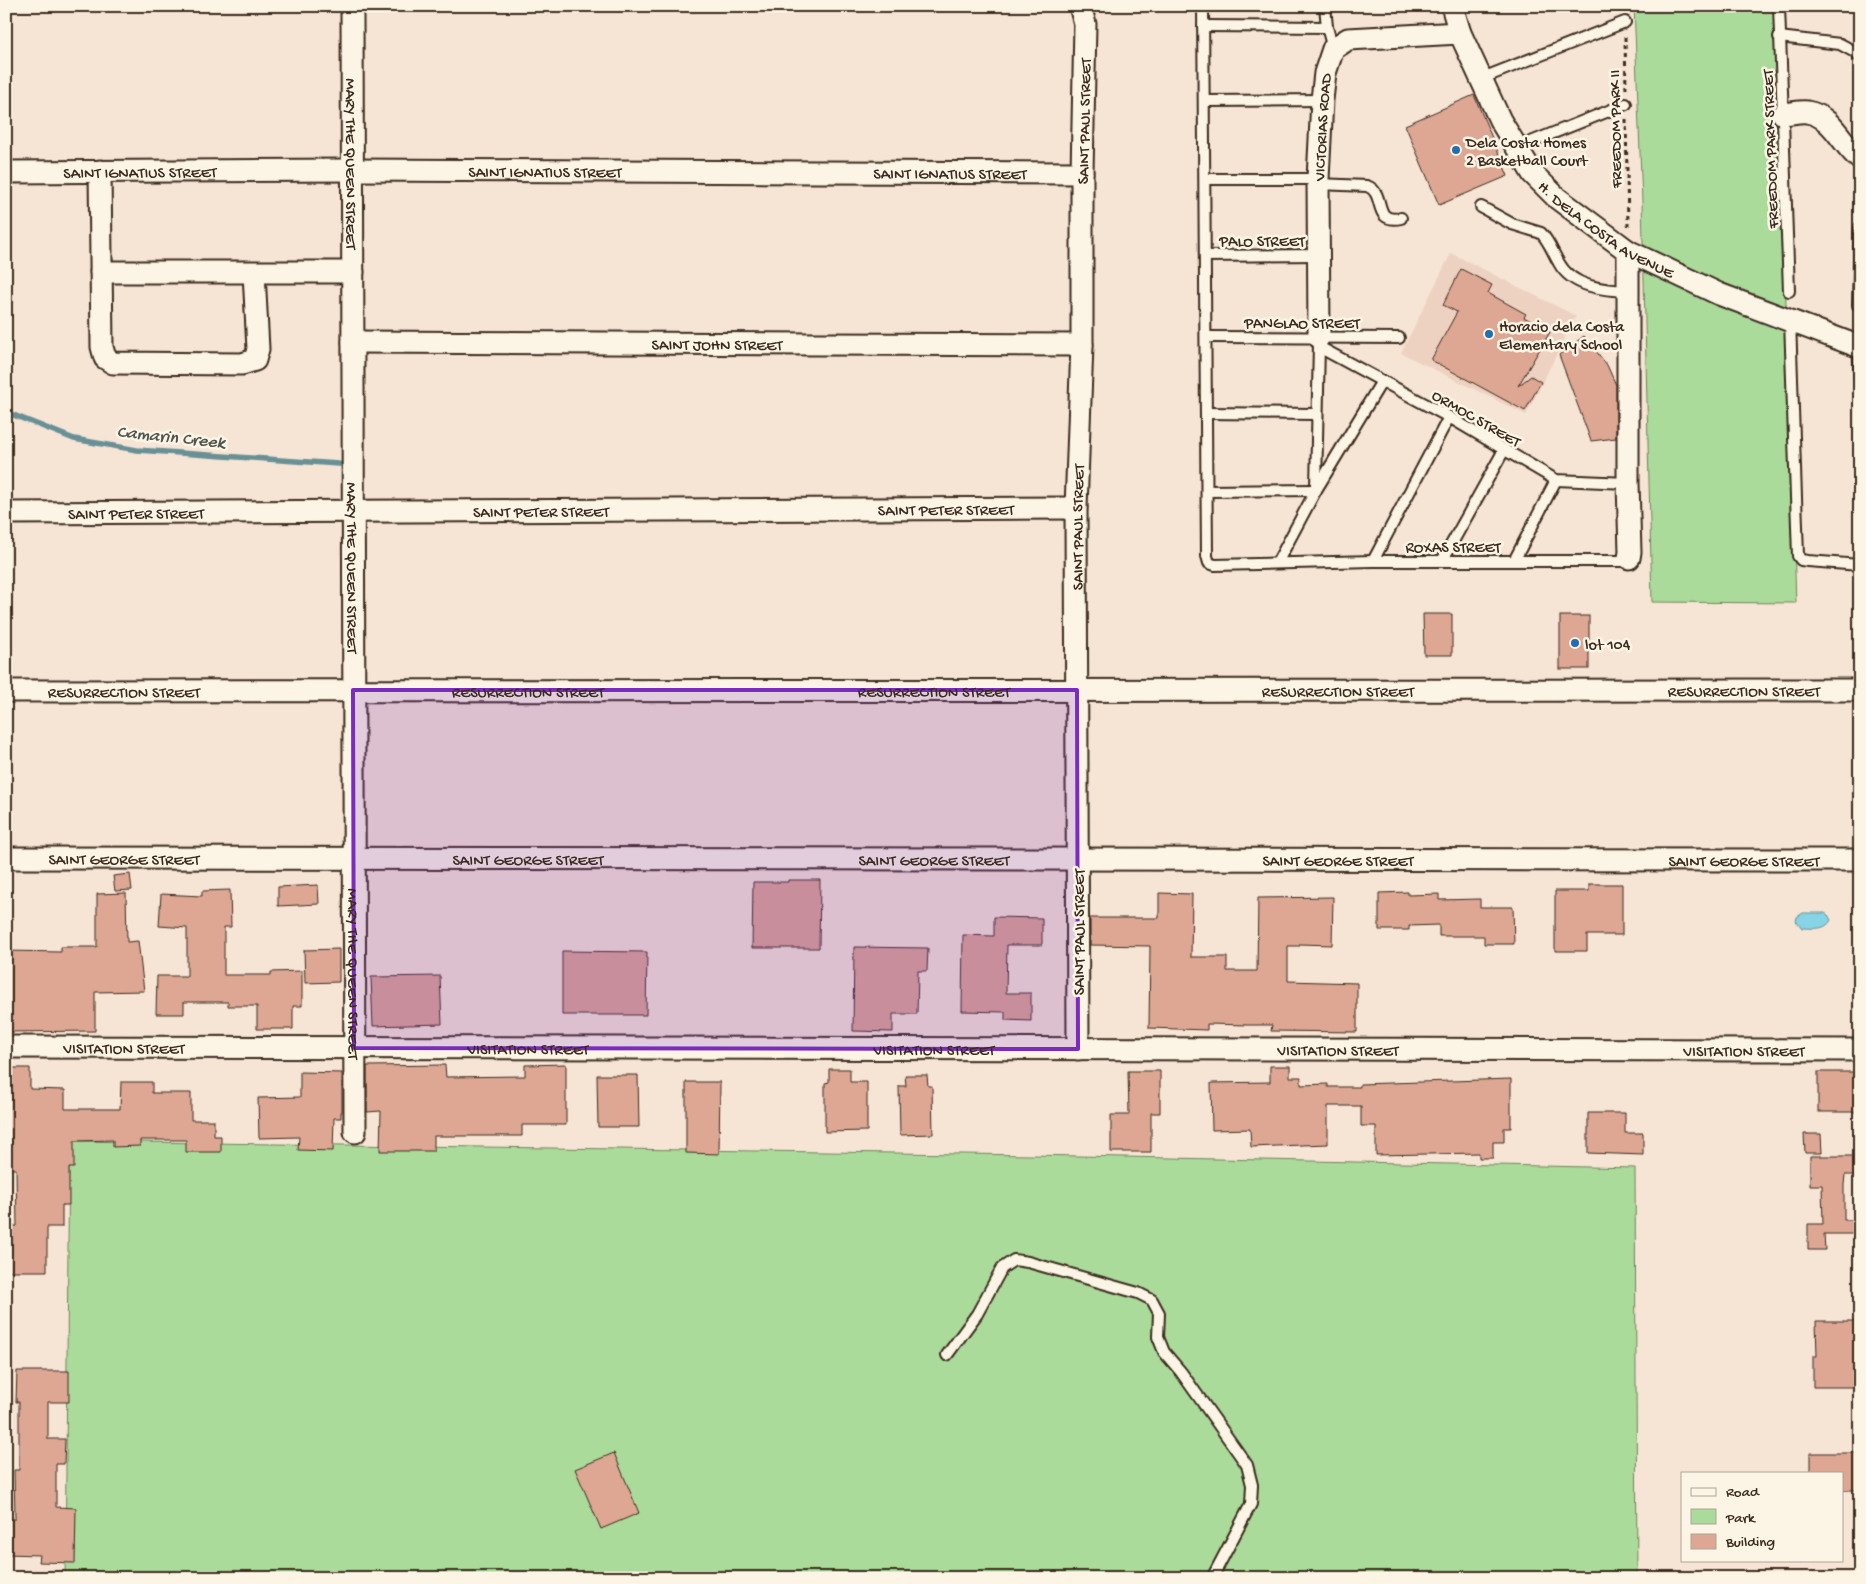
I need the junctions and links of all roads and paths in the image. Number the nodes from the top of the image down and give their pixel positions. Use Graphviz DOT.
graph roads {
  1 [pos="352,6"];
  2 [pos="1080,6"];
  3 [pos="1203,6"];
  4 [pos="1325,6"];
  5 [pos="1452,6"];
  6 [pos="1779,6"];
  7 [pos="1624,22"];
  8 [pos="1203,26"];
  9 [pos="1327,27"];
  10 [pos="1460,33"];
  11 [pos="1780,37"];
  12 [pos="1333,49"];
  13 [pos="1860,57"];
  14 [pos="1480,80"];
  15 [pos="1322,100"];
  16 [pos="1204,101"];
  17 [pos="1626,104"];
  18 [pos="1783,114"];
  19 [pos="1516,148"];
  20 [pos="1860,159"];
  21 [pos="352,170"];
  22 [pos="100,171"];
  23 [pos="6,172"];
  24 [pos="1082,173"];
  25 [pos="1205,179"];
  26 [pos="1318,182"];
  27 [pos="1481,207"];
  28 [pos="1401,218"];
  29 [pos="1860,227"];
  30 [pos="1628,251"];
  31 [pos="1318,255"];
  32 [pos="1206,256"];
  33 [pos="101,272"];
  34 [pos="353,272"];
  35 [pos="254,273"];
  36 [pos="1789,290"];
  37 [pos="1628,291"];
  38 [pos="1858,305"];
  39 [pos="1790,320"];
  40 [pos="1206,336"];
  41 [pos="1399,338"];
  42 [pos="353,342"];
  43 [pos="1319,342"];
  44 [pos="1082,344"];
  45 [pos="1859,347"];
  46 [pos="1382,381"];
  47 [pos="1860,383"];
  48 [pos="1206,413"];
  49 [pos="1316,414"];
  50 [pos="1449,417"];
  51 [pos="1504,450"];
  52 [pos="1556,480"];
  53 [pos="1628,482"];
  54 [pos="1316,490"];
  55 [pos="1207,491"];
  56 [pos="1076,508"];
  57 [pos="353,511"];
  58 [pos="6,513"];
  59 [pos="1629,558"];
  60 [pos="1373,561"];
  61 [pos="1442,561"];
  62 [pos="1514,561"];
  63 [pos="1277,563"];
  64 [pos="1860,565"];
  65 [pos="6,690"];
  66 [pos="354,690"];
  67 [pos="1077,690"];
  68 [pos="1860,690"];
  69 [pos="6,858"];
  70 [pos="354,859"];
  71 [pos="1077,859"];
  72 [pos="1860,860"];
  73 [pos="6,1047"];
  74 [pos="354,1048"];
  75 [pos="1078,1049"];
  76 [pos="1860,1050"];
  77 [pos="355,1132"];
  78 [pos="947,1355"];
  79 [pos="1212,1578"];
  1 -- 21 [label="street, MARY THE QUEEN STREET"];
  2 -- 24 [label="street, SAINT PAUL STREET"];
  3 -- 8 [label="lane"];
  4 -- 9 [label="lane"];
  5 -- 10 [label="street, H. DELA COSTA AVENUE"];
  6 -- 11 [label="lane, FREEDOM PARK STREET"];
  7 -- 14 [label="lane"];
  7 -- 17 [label="path, FREEDOM PARK II"];
  8 -- 9 [label="lane"];
  8 -- 16 [label="lane"];
  9 -- 12 [label="lane"];
  10 -- 12 [label="street, VICTORIAS ROAD"];
  10 -- 14 [label="street, H. DELA COSTA AVENUE"];
  11 -- 13 [label="lane"];
  11 -- 18 [label="lane, FREEDOM PARK STREET"];
  12 -- 15 [label="street, VICTORIAS ROAD"];
  14 -- 19 [label="street, H. DELA COSTA AVENUE"];
  15 -- 16 [label="lane"];
  15 -- 26 [label="street, VICTORIAS ROAD"];
  16 -- 25 [label="lane"];
  17 -- 19 [label="lane"];
  17 -- 30 [label="path, FREEDOM PARK II"];
  18 -- 20 [label="street"];
  18 -- 36 [label="lane, FREEDOM PARK STREET"];
  19 -- 30 [label="street, H. DELA COSTA AVENUE"];
  21 -- 22 [label="street, SAINT IGNATIUS STREET"];
  21 -- 24 [label="street, SAINT IGNATIUS STREET"];
  21 -- 34 [label="street, MARY THE QUEEN STREET"];
  22 -- 23 [label="street, SAINT IGNATIUS STREET"];
  22 -- 33 [label="street"];
  24 -- 44 [label="street, SAINT PAUL STREET"];
  25 -- 26 [label="lane"];
  25 -- 32 [label="lane"];
  26 -- 28 [label="lane"];
  26 -- 31 [label="street, VICTORIAS ROAD"];
  27 -- 37 [label="lane"];
  29 -- 38 [label="lane"];
  30 -- 37 [label="street"];
  30 -- 39 [label="street, H. DELA COSTA AVENUE"];
  31 -- 32 [label="lane, PALO STREET"];
  31 -- 43 [label="street, VICTORIAS ROAD"];
  32 -- 40 [label="lane"];
  33 -- 35 [label="street"];
  33 -- 35 [label="street"];
  34 -- 35 [label="street"];
  34 -- 42 [label="street, MARY THE QUEEN STREET"];
  37 -- 53 [label="street"];
  39 -- 45 [label="street, H. DELA COSTA AVENUE"];
  39 -- 64 [label="lane"];
  40 -- 43 [label="lane, PANGLAO STREET"];
  40 -- 48 [label="lane"];
  41 -- 43 [label="lane, PANGLAO STREET"];
  42 -- 44 [label="street, SAINT JOHN STREET"];
  42 -- 57 [label="street, MARY THE QUEEN STREET"];
  43 -- 46 [label="lane, ORMOC STREET"];
  43 -- 49 [label="lane"];
  44 -- 56 [label="street, SAINT PAUL STREET"];
  45 -- 47 [label="lane"];
  46 -- 50 [label="lane, ORMOC STREET"];
  46 -- 54 [label="lane"];
  48 -- 49 [label="lane"];
  48 -- 55 [label="lane"];
  49 -- 54 [label="lane"];
  50 -- 51 [label="lane, ORMOC STREET"];
  50 -- 60 [label="lane"];
  51 -- 52 [label="lane, ORMOC STREET"];
  51 -- 61 [label="lane"];
  52 -- 53 [label="lane, ORMOC STREET"];
  52 -- 62 [label="lane"];
  53 -- 59 [label="street"];
  54 -- 55 [label="lane"];
  54 -- 63 [label="lane"];
  55 -- 63 [label="lane, ROXAS STREET"];
  56 -- 57 [label="street, SAINT PETER STREET"];
  56 -- 67 [label="street, SAINT PAUL STREET"];
  57 -- 58 [label="street, SAINT PETER STREET"];
  57 -- 66 [label="street, MARY THE QUEEN STREET"];
  59 -- 62 [label="lane, ROXAS STREET"];
  60 -- 61 [label="lane, ROXAS STREET"];
  60 -- 63 [label="lane, ROXAS STREET"];
  61 -- 62 [label="lane, ROXAS STREET"];
  65 -- 66 [label="street, RESURRECTION STREET"];
  66 -- 67 [label="street, RESURRECTION STREET"];
  66 -- 70 [label="street, MARY THE QUEEN STREET"];
  67 -- 68 [label="street, RESURRECTION STREET"];
  67 -- 71 [label="street, SAINT PAUL STREET"];
  69 -- 70 [label="street, SAINT GEORGE STREET"];
  70 -- 71 [label="street, SAINT GEORGE STREET"];
  70 -- 74 [label="street, MARY THE QUEEN STREET"];
  71 -- 72 [label="street, SAINT GEORGE STREET"];
  71 -- 75 [label="street, SAINT PAUL STREET"];
  73 -- 74 [label="street, VISITATION STREET"];
  74 -- 75 [label="street, VISITATION STREET"];
  74 -- 77 [label="street, MARY THE QUEEN STREET"];
  75 -- 76 [label="street, VISITATION STREET"];
  78 -- 79 [label="lane"];
}
